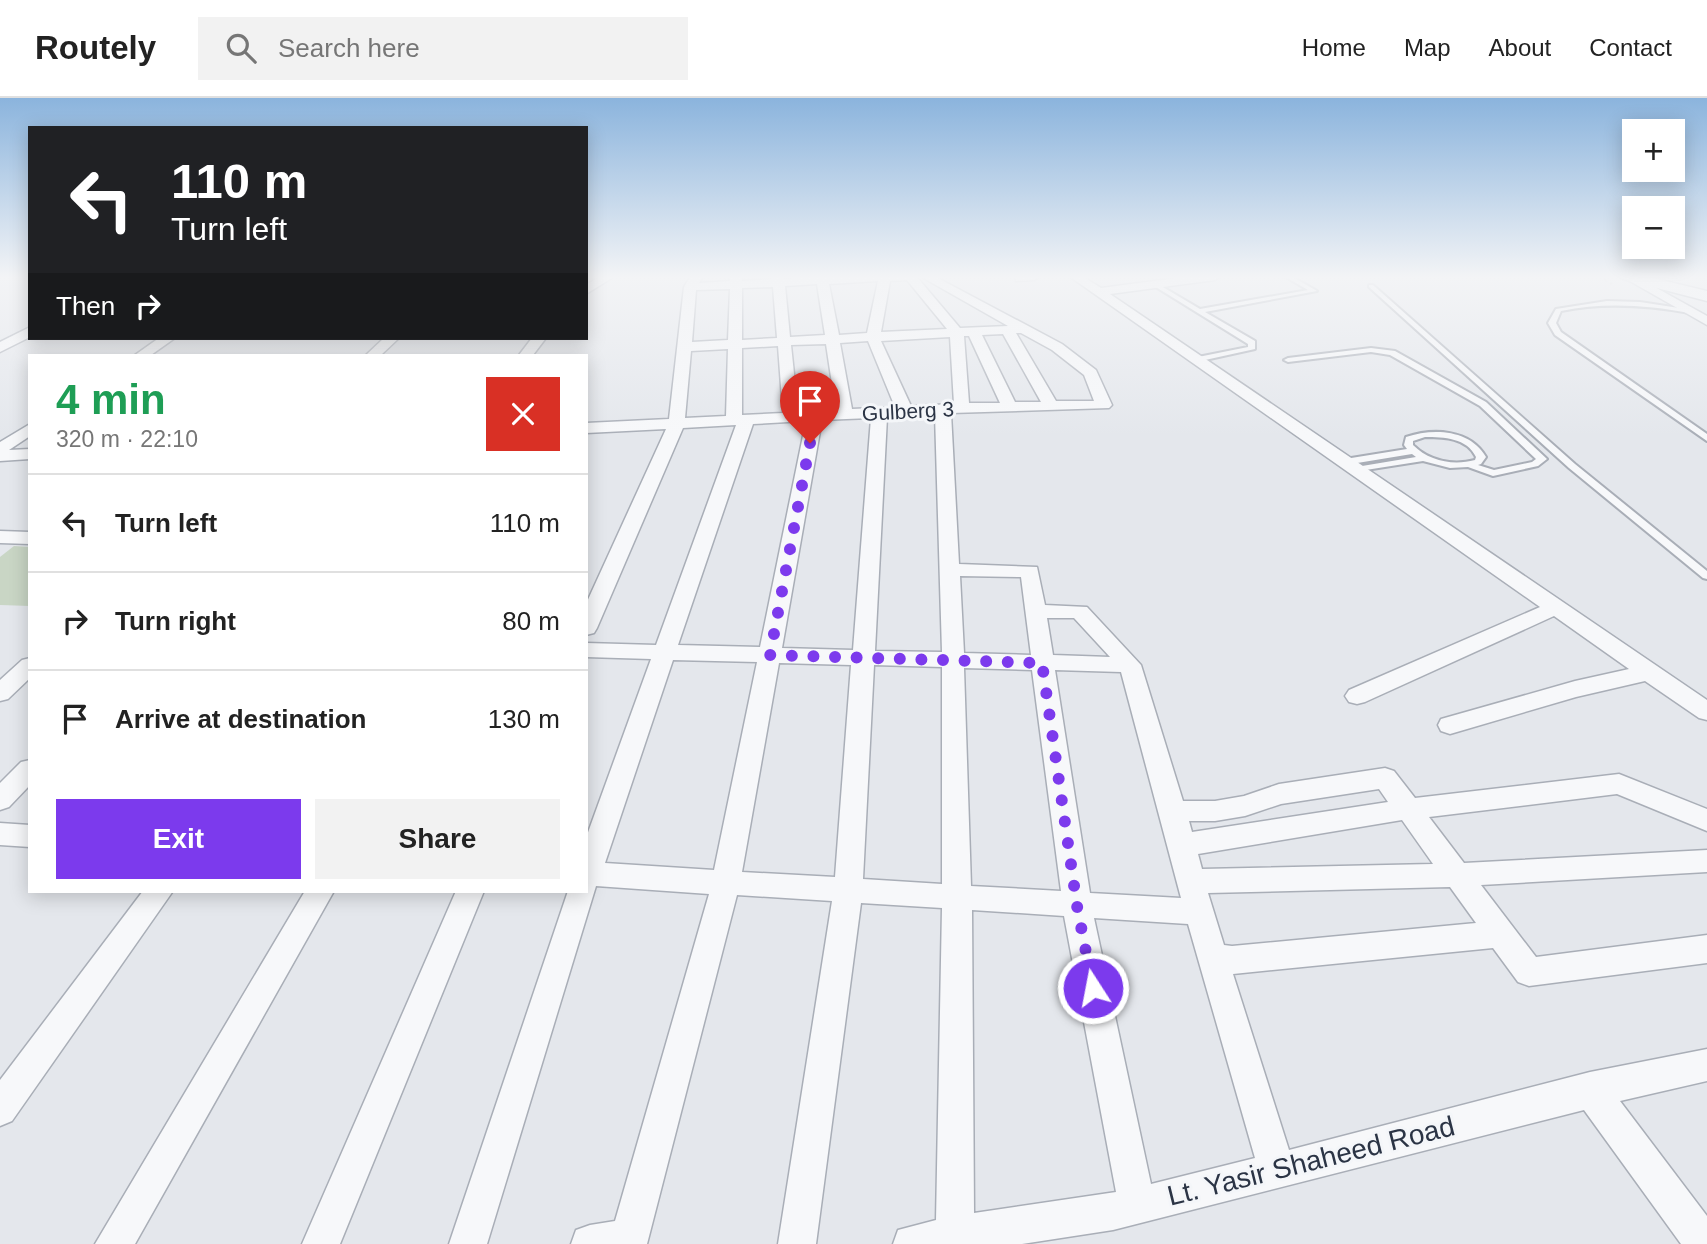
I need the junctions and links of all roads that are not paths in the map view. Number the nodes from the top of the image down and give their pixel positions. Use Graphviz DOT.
graph roads {
  1 [pos="686,329"];
  2 [pos="735,329"];
  3 [pos="783,329"];
  4 [pos="831,329"];
  5 [pos="875,329"];
  6 [pos="935,329"];
  7 [pos="953,329"];
  8 [pos="963,329"];
  9 [pos="988,329"];
  10 [pos="1009,329"];
  11 [pos="1026,329"];
  12 [pos="1153,329"];
  13 [pos="1227,329"];
  14 [pos="1420,329"];
  15 [pos="1556,329"];
  16 [pos="28,332"];
  17 [pos="974,332"];
  18 [pos="873,338"];
  19 [pos="165,340"];
  20 [pos="390,340"];
  21 [pos="537,340"];
  22 [pos="833,340"];
  23 [pos="784,342"];
  24 [pos="735,345"];
  25 [pos="684,347"];
  26 [pos="0,348"];
  27 [pos="144,354"];
  28 [pos="374,354"];
  29 [pos="527,354"];
  30 [pos="1196,360"];
  31 [pos="1288,360"];
  32 [pos="1052,407"];
  33 [pos="1010,408"];
  34 [pos="953,409"];
  35 [pos="905,411"];
  36 [pos="879,413"];
  37 [pos="845,415"];
  38 [pos="803,417"];
  39 [pos="740,420"];
  40 [pos="677,423"];
  41 [pos="591,428"];
  42 [pos="28,430"];
  43 [pos="1707,439"];
  44 [pos="0,449"];
  45 [pos="1413,451"];
  46 [pos="28,454"];
  47 [pos="0,456"];
  48 [pos="1424,458"];
  49 [pos="1470,465"];
  50 [pos="1351,466"];
  51 [pos="0,537"];
  52 [pos="28,538"];
  53 [pos="950,570"];
  54 [pos="1707,576"];
  55 [pos="1558,608"];
  56 [pos="1035,611"];
  57 [pos="588,623"];
  58 [pos="588,650"];
  59 [pos="665,652"];
  60 [pos="770,655"];
  61 [pos="864,657"];
  62 [pos="953,660"];
  63 [pos="1042,663"];
  64 [pos="1130,665"];
  65 [pos="28,667"];
  66 [pos="1649,672"];
  67 [pos="0,693"];
  68 [pos="1357,696"];
  69 [pos="1707,712"];
  70 [pos="1450,725"];
  71 [pos="28,771"];
  72 [pos="0,800"];
  73 [pos="1408,809"];
  74 [pos="1173,811"];
  75 [pos="1707,820"];
  76 [pos="0,834"];
  77 [pos="28,836"];
  78 [pos="1182,845"];
  79 [pos="1707,861"];
  80 [pos="588,873"];
  81 [pos="1456,875"];
  82 [pos="588,879"];
  83 [pos="1191,881"];
  84 [pos="726,883"];
  85 [pos="848,891"];
  86 [pos="158,893"];
  87 [pos="319,893"];
  88 [pos="469,893"];
  89 [pos="581,893"];
  90 [pos="957,898"];
  91 [pos="1077,906"];
  92 [pos="1199,912"];
  93 [pos="1498,934"];
  94 [pos="1707,949"];
  95 [pos="1213,956"];
  96 [pos="1707,1065"];
  97 [pos="1590,1089"];
  98 [pos="0,1109"];
  99 [pos="1277,1171"];
  100 [pos="1137,1205"];
  101 [pos="955,1234"];
  102 [pos="629,1241"];
  103 [pos="114,1244"];
  104 [pos="321,1244"];
  105 [pos="468,1244"];
  106 [pos="590,1244"];
  107 [pos="797,1244"];
  108 [pos="912,1244"];
  109 [pos="1704,1244"];
  1 -- 25 [label="street"];
  2 -- 24 [label="street"];
  3 -- 23 [label="street"];
  4 -- 22 [label="street"];
  5 -- 18 [label="street"];
  6 -- 18 [label="street"];
  7 -- 34 [label="street"];
  8 -- 17 [label="street"];
  9 -- 17 [label="street"];
  10 -- 32 [label="street"];
  11 -- 32 [label="street, Gulberg 3"];
  12 -- 30 [label="street"];
  13 -- 30 [label="lane"];
  14 -- 54 [label="lane"];
  15 -- 43 [label="lane"];
  16 -- 26 [label="street"];
  17 -- 33 [label="street"];
  18 -- 22 [label="street"];
  18 -- 35 [label="street"];
  19 -- 27 [label="street"];
  20 -- 28 [label="street"];
  21 -- 29 [label="street"];
  22 -- 23 [label="street"];
  22 -- 37 [label="street"];
  23 -- 24 [label="street"];
  23 -- 38 [label="street"];
  24 -- 25 [label="street"];
  24 -- 39 [label="street"];
  25 -- 40 [label="street"];
  30 -- 50 [label="street"];
  31 -- 49 [label="lane"];
  32 -- 33 [label="street, Gulberg 3"];
  33 -- 34 [label="street, Gulberg 3"];
  34 -- 35 [label="street, Gulberg 3"];
  34 -- 53 [label="street"];
  35 -- 36 [label="street, Gulberg 3"];
  36 -- 37 [label="street, Gulberg 3"];
  36 -- 61 [label="street"];
  37 -- 38 [label="street, Gulberg 3"];
  38 -- 39 [label="street, Gulberg 3"];
  38 -- 60 [label="street"];
  39 -- 40 [label="street, Gulberg 3"];
  39 -- 59 [label="street"];
  40 -- 41 [label="street, Gulberg 3"];
  40 -- 57 [label="street"];
  42 -- 44 [label="street"];
  45 -- 48 [label="lane"];
  45 -- 49 [label="lane"];
  45 -- 50 [label="lane"];
  46 -- 47 [label="street"];
  48 -- 49 [label="lane"];
  48 -- 50 [label="lane"];
  50 -- 55 [label="street"];
  51 -- 52 [label="street"];
  53 -- 56 [label="street"];
  53 -- 62 [label="street"];
  55 -- 66 [label="street"];
  55 -- 68 [label="street"];
  56 -- 63 [label="street"];
  56 -- 64 [label="street"];
  58 -- 59 [label="street"];
  59 -- 60 [label="street"];
  59 -- 80 [label="street"];
  60 -- 61 [label="street"];
  60 -- 84 [label="street"];
  61 -- 62 [label="street"];
  61 -- 85 [label="street"];
  62 -- 63 [label="street"];
  62 -- 90 [label="street"];
  63 -- 64 [label="street"];
  63 -- 91 [label="street"];
  64 -- 74 [label="street"];
  65 -- 67 [label="street"];
  66 -- 69 [label="street"];
  66 -- 70 [label="street"];
  71 -- 72 [label="street"];
  73 -- 74 [label="street"];
  73 -- 75 [label="street"];
  73 -- 78 [label="street"];
  73 -- 81 [label="street"];
  74 -- 78 [label="street"];
  76 -- 77 [label="street"];
  78 -- 83 [label="street"];
  79 -- 81 [label="street"];
  81 -- 83 [label="street"];
  81 -- 93 [label="street"];
  82 -- 84 [label="street"];
  83 -- 92 [label="street"];
  84 -- 85 [label="street"];
  84 -- 102 [label="street"];
  85 -- 90 [label="street"];
  85 -- 107 [label="street"];
  86 -- 98 [label="street"];
  87 -- 103 [label="street"];
  88 -- 104 [label="street"];
  89 -- 105 [label="street"];
  90 -- 91 [label="street"];
  90 -- 101 [label="street"];
  91 -- 92 [label="street"];
  91 -- 100 [label="street"];
  92 -- 95 [label="street"];
  93 -- 94 [label="street"];
  93 -- 95 [label="street"];
  95 -- 99 [label="street"];
  96 -- 97 [label="street, Lt. Yasir Shaheed Road"];
  97 -- 99 [label="street, Lt. Yasir Shaheed Road"];
  97 -- 109 [label="street"];
  99 -- 100 [label="street, Lt. Yasir Shaheed Road"];
  100 -- 101 [label="street, Lt. Yasir Shaheed Road"];
  101 -- 108 [label="street, Lt. Yasir Shaheed Road"];
  102 -- 106 [label="street"];
}
